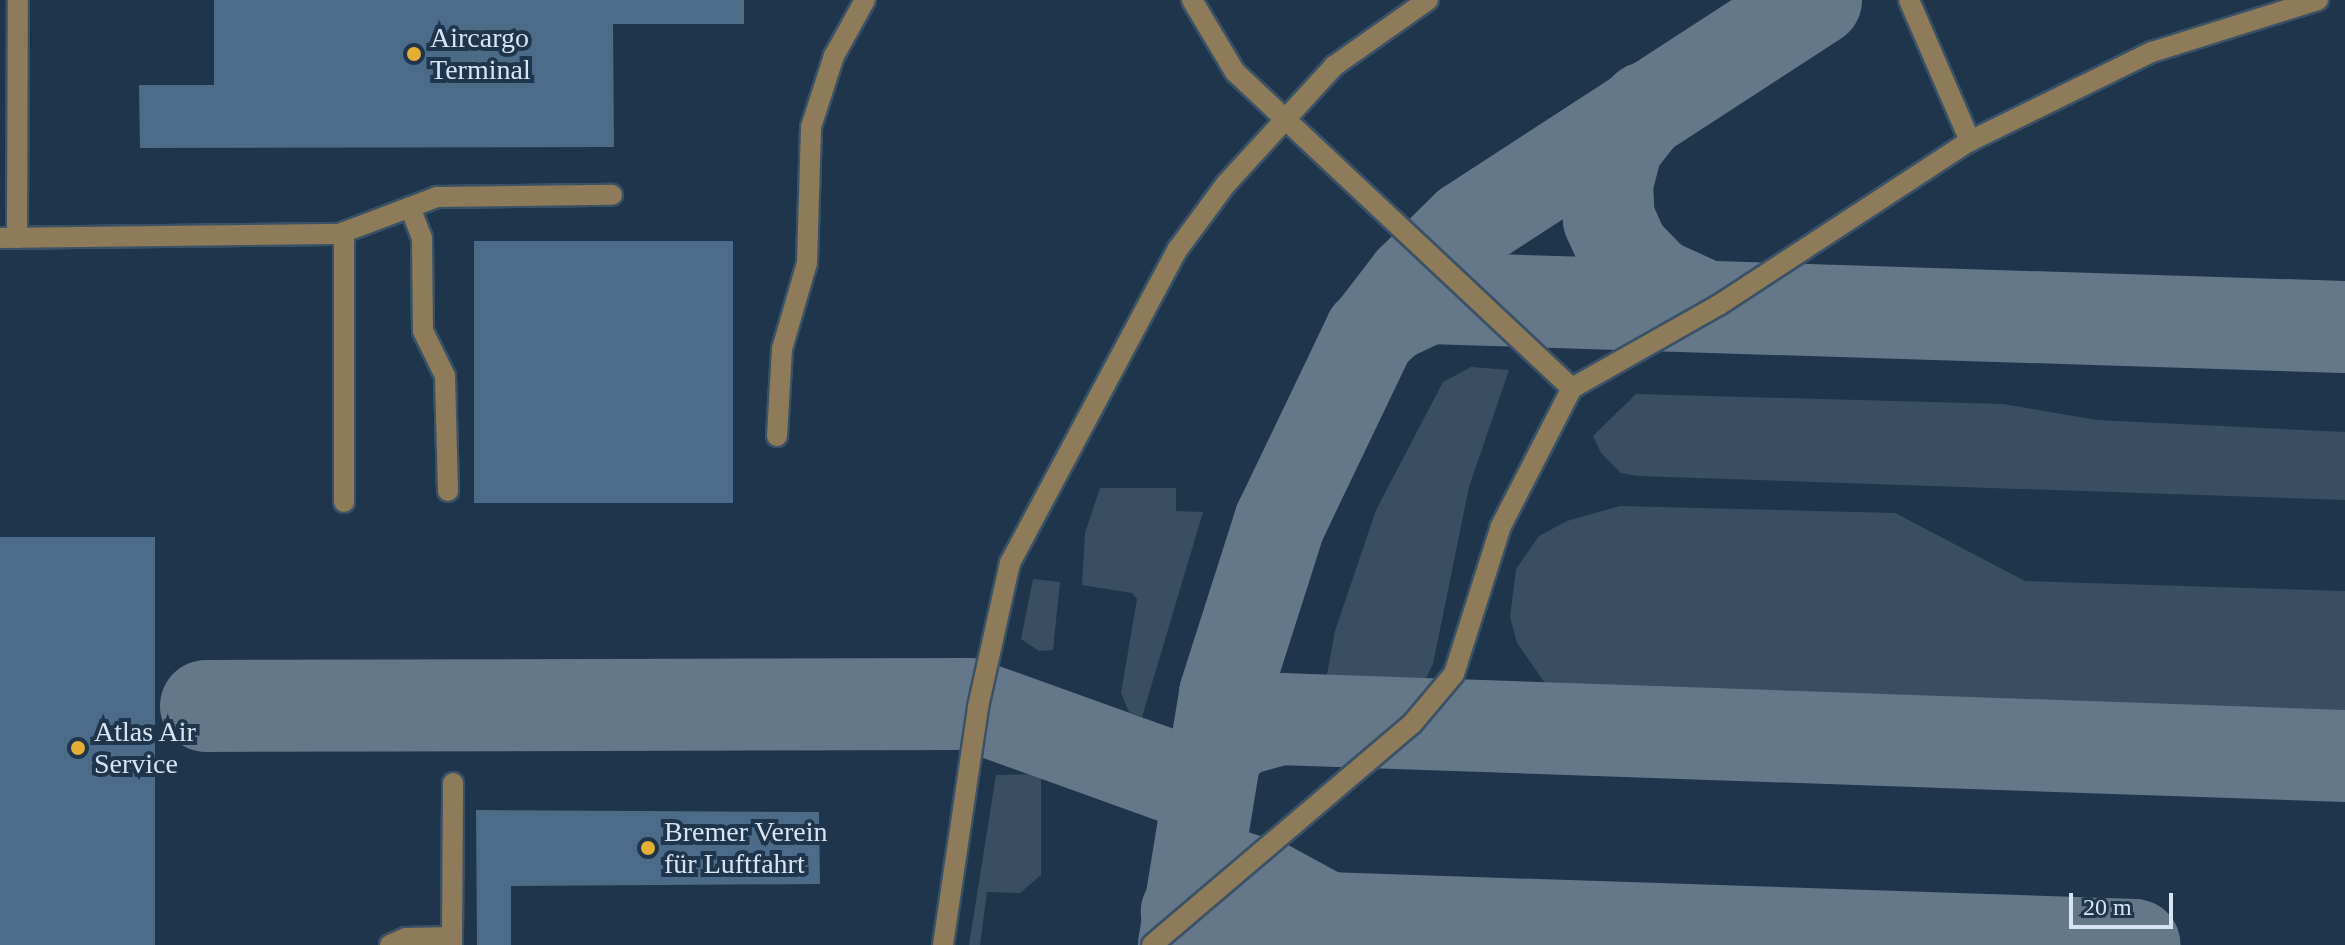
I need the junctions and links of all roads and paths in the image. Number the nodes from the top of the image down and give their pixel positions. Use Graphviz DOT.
graph roads {
  1 [pos="18,0"];
  2 [pos="865,0"];
  3 [pos="1192,0"];
  4 [pos="1428,0"];
  5 [pos="1909,0"];
  6 [pos="2318,0"];
  7 [pos="1284,116"];
  8 [pos="1970,141"];
  9 [pos="612,195"];
  10 [pos="410,207"];
  11 [pos="344,232"];
  12 [pos="9,238"];
  13 [pos="1572,388"];
  14 [pos="777,436"];
  15 [pos="448,491"];
  16 [pos="344,502"];
  17 [pos="453,783"];
  18 [pos="452,941"];
  19 [pos="390,945"];
  20 [pos="943,945"];
  21 [pos="1152,945"];
  1 -- 12 [label="lane"];
  2 -- 14 [label="lane"];
  3 -- 7 [label="lane"];
  4 -- 7 [label="lane"];
  5 -- 8 [label="lane"];
  6 -- 8 [label="lane"];
  7 -- 13 [label="lane"];
  7 -- 20 [label="lane"];
  8 -- 13 [label="lane"];
  9 -- 10 [label="lane"];
  10 -- 11 [label="lane"];
  10 -- 15 [label="lane"];
  11 -- 12 [label="lane"];
  11 -- 16 [label="lane"];
  13 -- 21 [label="lane"];
  17 -- 18 [label="lane"];
  18 -- 19 [label="lane"];
}
